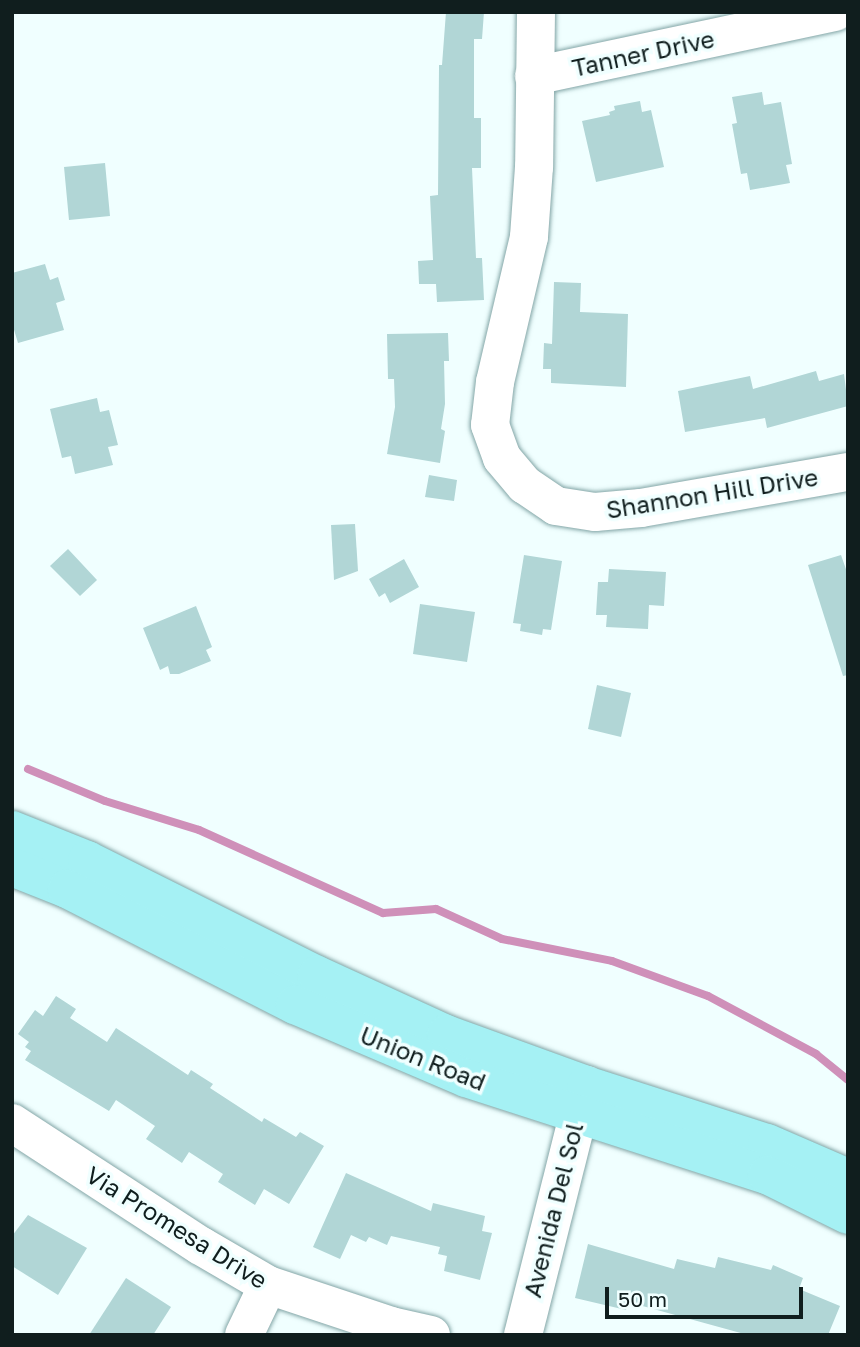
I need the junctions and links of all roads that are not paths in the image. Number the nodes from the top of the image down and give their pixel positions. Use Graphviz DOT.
graph roads {
  1 [pos="536,12"];
  2 [pos="835,12"];
  3 [pos="534,76"];
  4 [pos="848,472"];
  5 [pos="12,830"];
  6 [pos="12,867"];
  7 [pos="581,1100"];
  8 [pos="12,1123"];
  9 [pos="848,1178"];
  10 [pos="848,1215"];
  11 [pos="268,1285"];
  12 [pos="244,1335"];
  13 [pos="431,1335"];
  14 [pos="523,1335"];
  1 -- 3 [label="street, Shannon Hill Drive"];
  2 -- 3 [label="street, Tanner Drive"];
  3 -- 4 [label="street, Shannon Hill Drive"];
  5 -- 7 [label="main road, Union Road"];
  6 -- 7 [label="main road, Union Road"];
  7 -- 9 [label="main road, Union Road"];
  7 -- 10 [label="main road, Union Road"];
  7 -- 14 [label="street, Avenida Del Sol"];
  8 -- 11 [label="street, Via Promesa Drive"];
  11 -- 12 [label="street"];
  11 -- 13 [label="street, Via Promesa Drive"];
}
